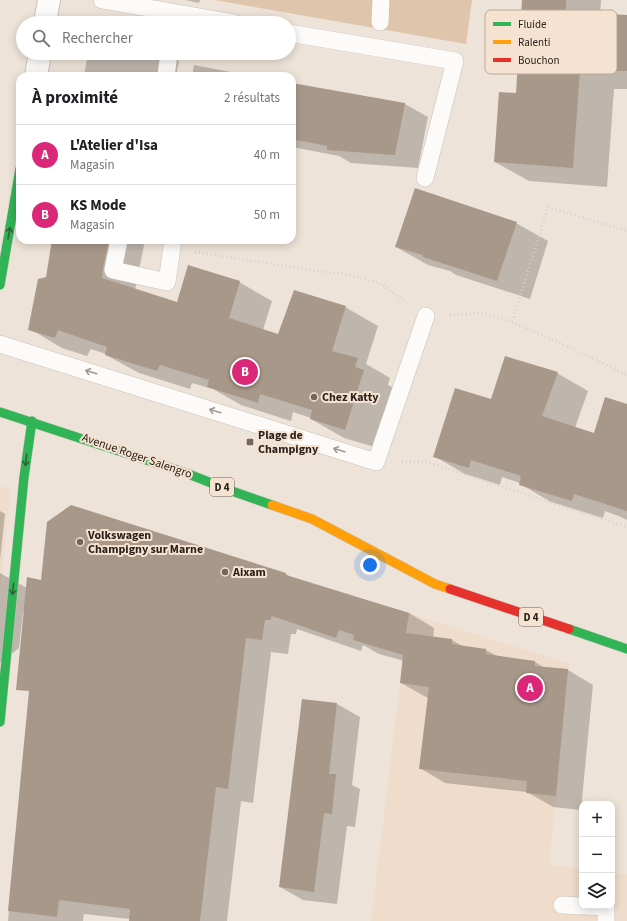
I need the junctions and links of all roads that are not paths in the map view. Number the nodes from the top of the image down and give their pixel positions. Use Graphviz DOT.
graph roads {
  1 [pos="49,0"];
  2 [pos="102,0"];
  3 [pos="381,0"];
  4 [pos="46,16"];
  5 [pos="167,16"];
  6 [pos="380,22"];
  7 [pos="296,34"];
  8 [pos="39,60"];
  9 [pos="168,60"];
  10 [pos="37,72"];
  11 [pos="167,72"];
  12 [pos="425,178"];
  13 [pos="16,192"];
  14 [pos="118,244"];
  15 [pos="173,244"];
  16 [pos="0,285"];
  17 [pos="426,316"];
  18 [pos="0,344"];
  19 [pos="0,412"];
  20 [pos="32,421"];
  21 [pos="627,649"];
  22 [pos="0,722"];
  23 [pos="562,905"];
  24 [pos="579,906"];
  25 [pos="606,909"];
  26 [pos="606,921"];
  1 -- 4 [label="street"];
  2 -- 5 [label="lane"];
  3 -- 6 [label="lane"];
  7 -- 12 [label="lane"];
  8 -- 10 [label="street"];
  9 -- 11 [label="lane"];
  16 -- 13 [label="main road, one-way"];
  14 -- 15 [label="lane"];
  17 -- 18 [label="lane, one-way"];
  19 -- 20 [label="main road, Avenue Roger Salengro / D 4"];
  20 -- 21 [label="main road, Avenue Roger Salengro / D 4"];
  20 -- 22 [label="main road, one-way"];
  23 -- 24 [label="lane"];
  25 -- 26 [label="lane"];
}
